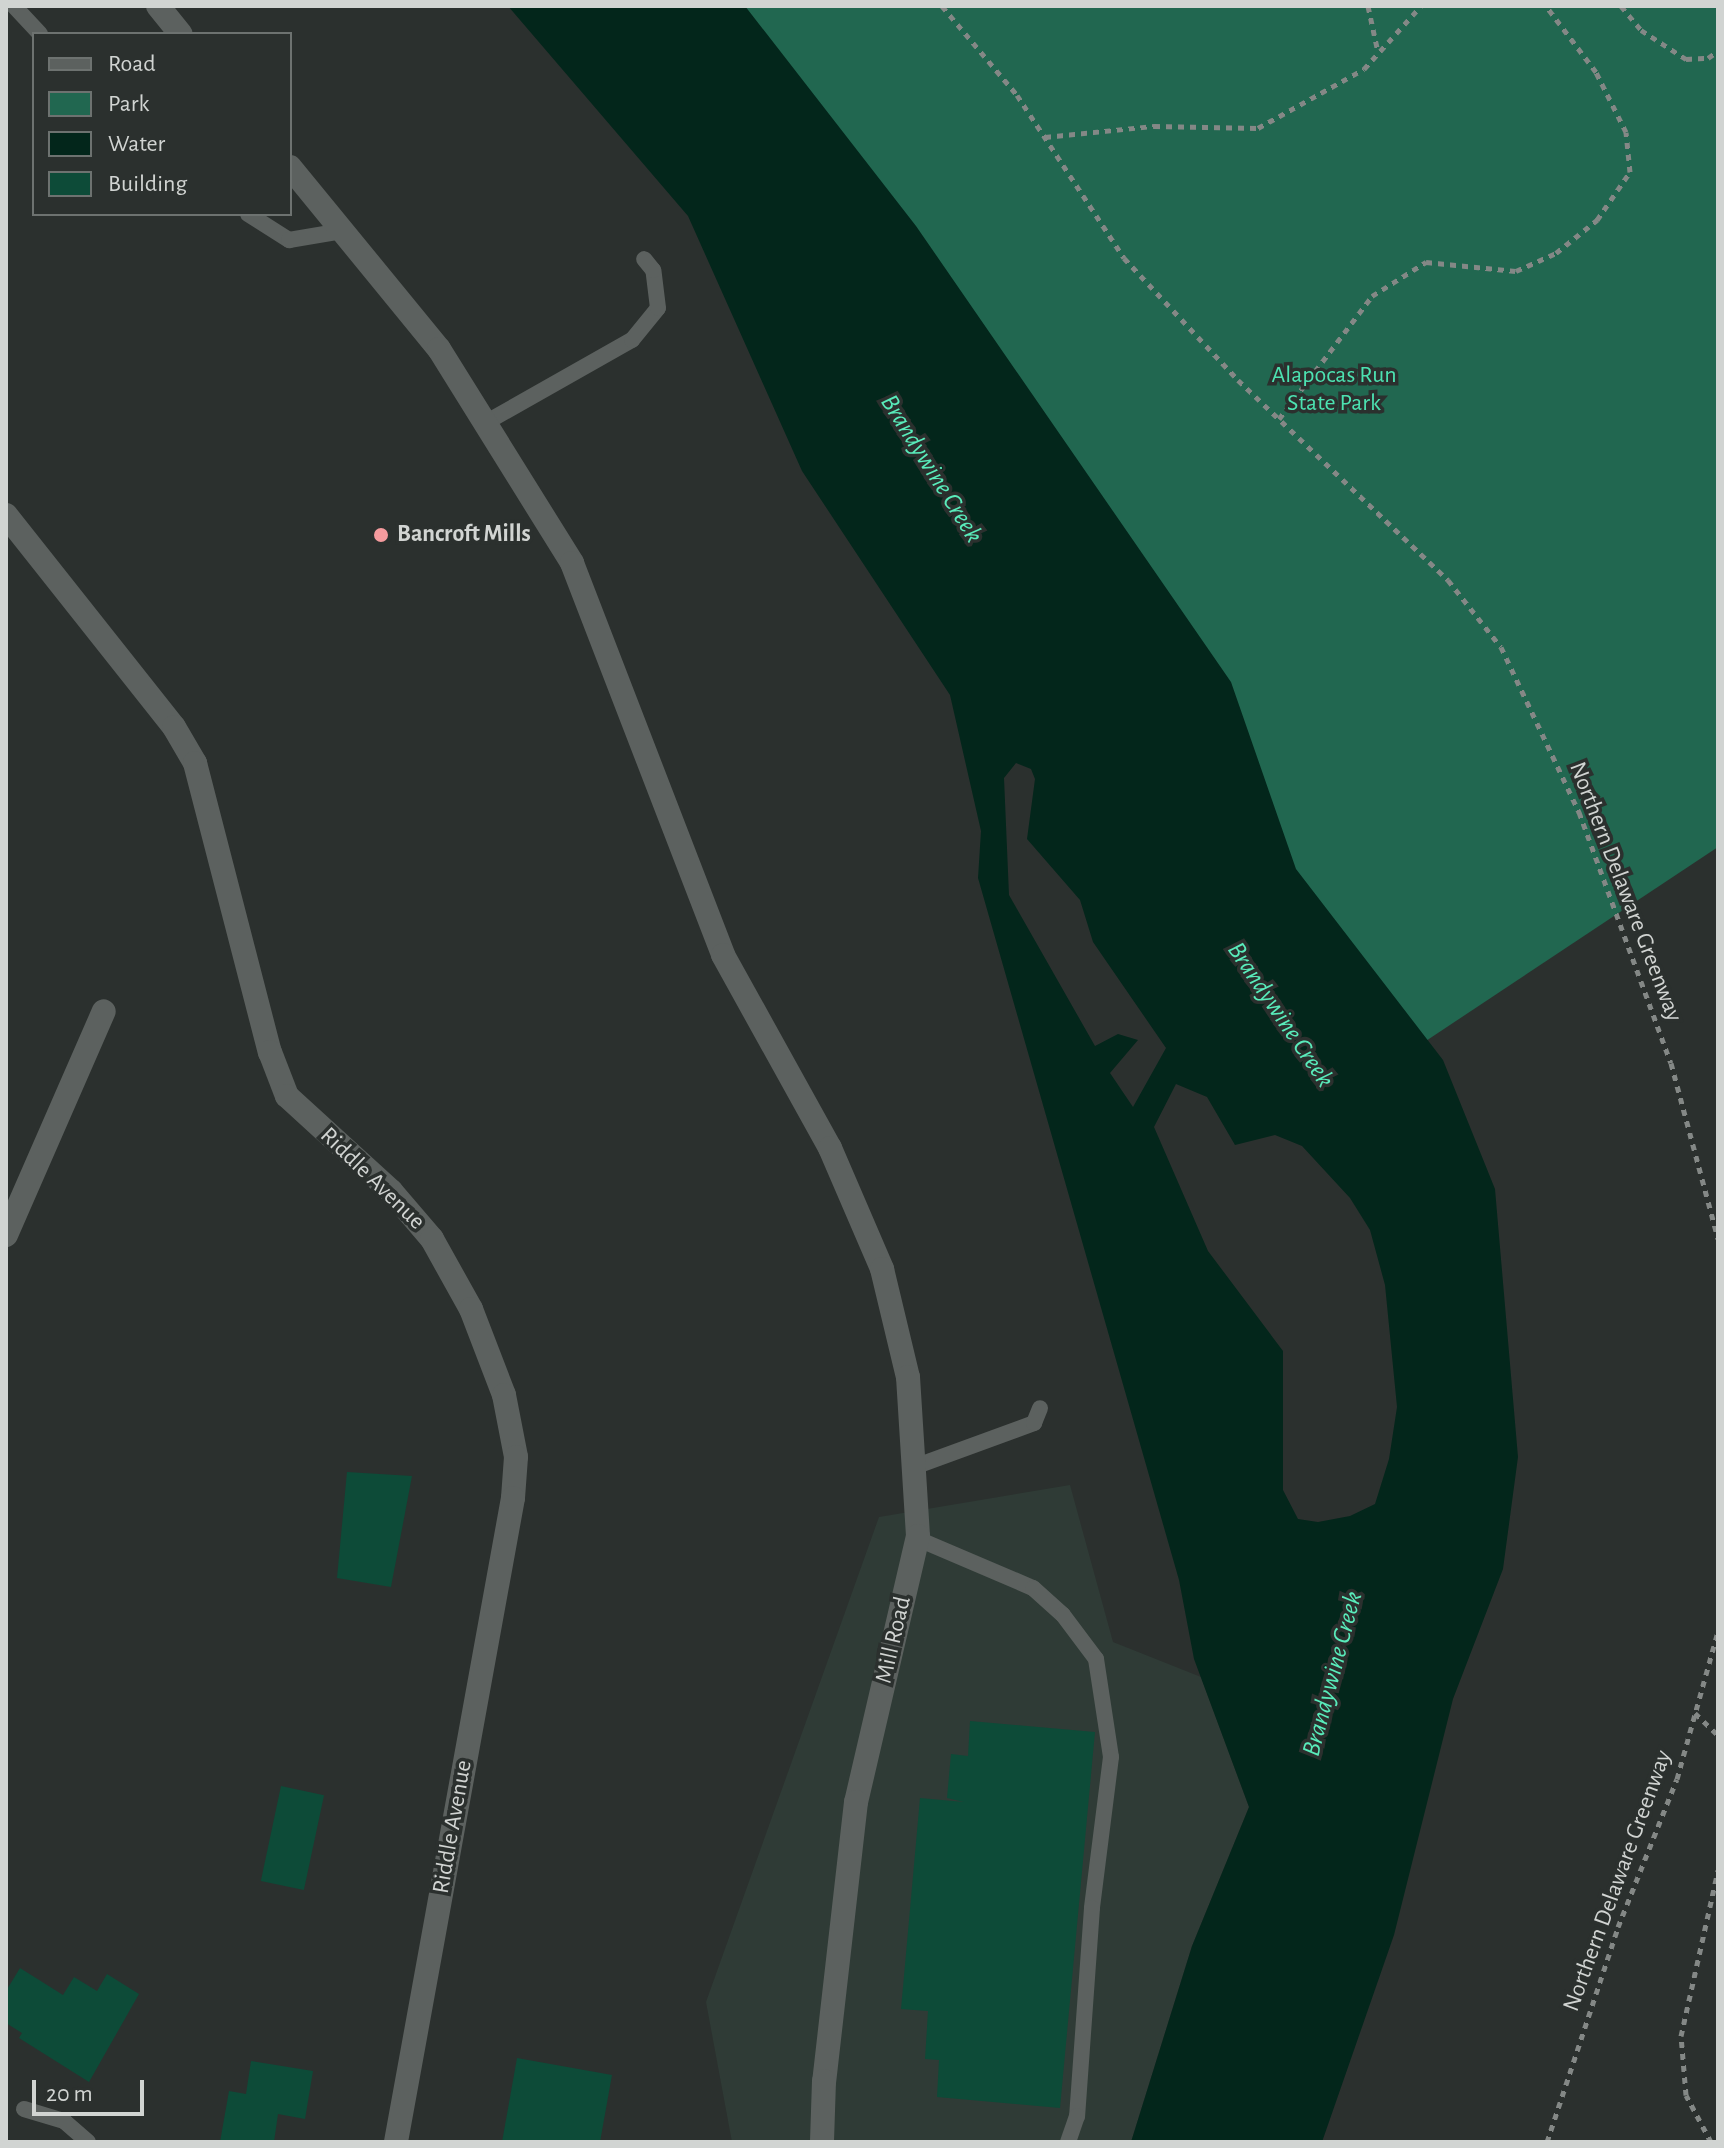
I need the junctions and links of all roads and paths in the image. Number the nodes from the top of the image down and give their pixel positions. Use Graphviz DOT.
graph roads {
  1 [pos="14,6"];
  2 [pos="158,6"];
  3 [pos="942,6"];
  4 [pos="1368,6"];
  5 [pos="1421,6"];
  6 [pos="1546,6"];
  7 [pos="1621,6"];
  8 [pos="38,32"];
  9 [pos="179,32"];
  10 [pos="1718,51"];
  11 [pos="1378,53"];
  12 [pos="1045,137"];
  13 [pos="292,169"];
  14 [pos="251,216"];
  15 [pos="342,231"];
  16 [pos="644,259"];
  17 [pos="1279,419"];
  18 [pos="485,423"];
  19 [pos="6,515"];
  20 [pos="104,1011"];
  21 [pos="6,1235"];
  22 [pos="1718,1239"];
  23 [pos="1040,1408"];
  24 [pos="914,1467"];
  25 [pos="918,1539"];
  26 [pos="1718,1631"];
  27 [pos="1695,1713"];
  28 [pos="1718,1735"];
  29 [pos="1718,1870"];
  30 [pos="24,2109"];
  31 [pos="88,2142"];
  32 [pos="396,2142"];
  33 [pos="822,2142"];
  34 [pos="1068,2142"];
  35 [pos="1547,2142"];
  36 [pos="1711,2142"];
  1 -- 8 [label="lane"];
  2 -- 9 [label="street"];
  3 -- 12 [label="path, Northern Delaware Greenway"];
  4 -- 11 [label="path"];
  5 -- 11 [label="path"];
  6 -- 17 [label="path"];
  7 -- 10 [label="path"];
  11 -- 12 [label="path"];
  12 -- 17 [label="path, Northern Delaware Greenway"];
  13 -- 15 [label="street, Mill Road"];
  14 -- 15 [label="lane"];
  15 -- 18 [label="street, Mill Road"];
  16 -- 18 [label="lane"];
  17 -- 22 [label="path, Northern Delaware Greenway"];
  18 -- 24 [label="street, Mill Road"];
  19 -- 32 [label="street, Riddle Avenue"];
  20 -- 21 [label="street"];
  23 -- 24 [label="lane"];
  24 -- 25 [label="street, Mill Road"];
  25 -- 33 [label="street, Mill Road"];
  25 -- 34 [label="lane"];
  26 -- 27 [label="path, Northern Delaware Greenway"];
  27 -- 28 [label="path"];
  27 -- 35 [label="path, Northern Delaware Greenway"];
  29 -- 36 [label="path"];
  30 -- 31 [label="lane"];
}
